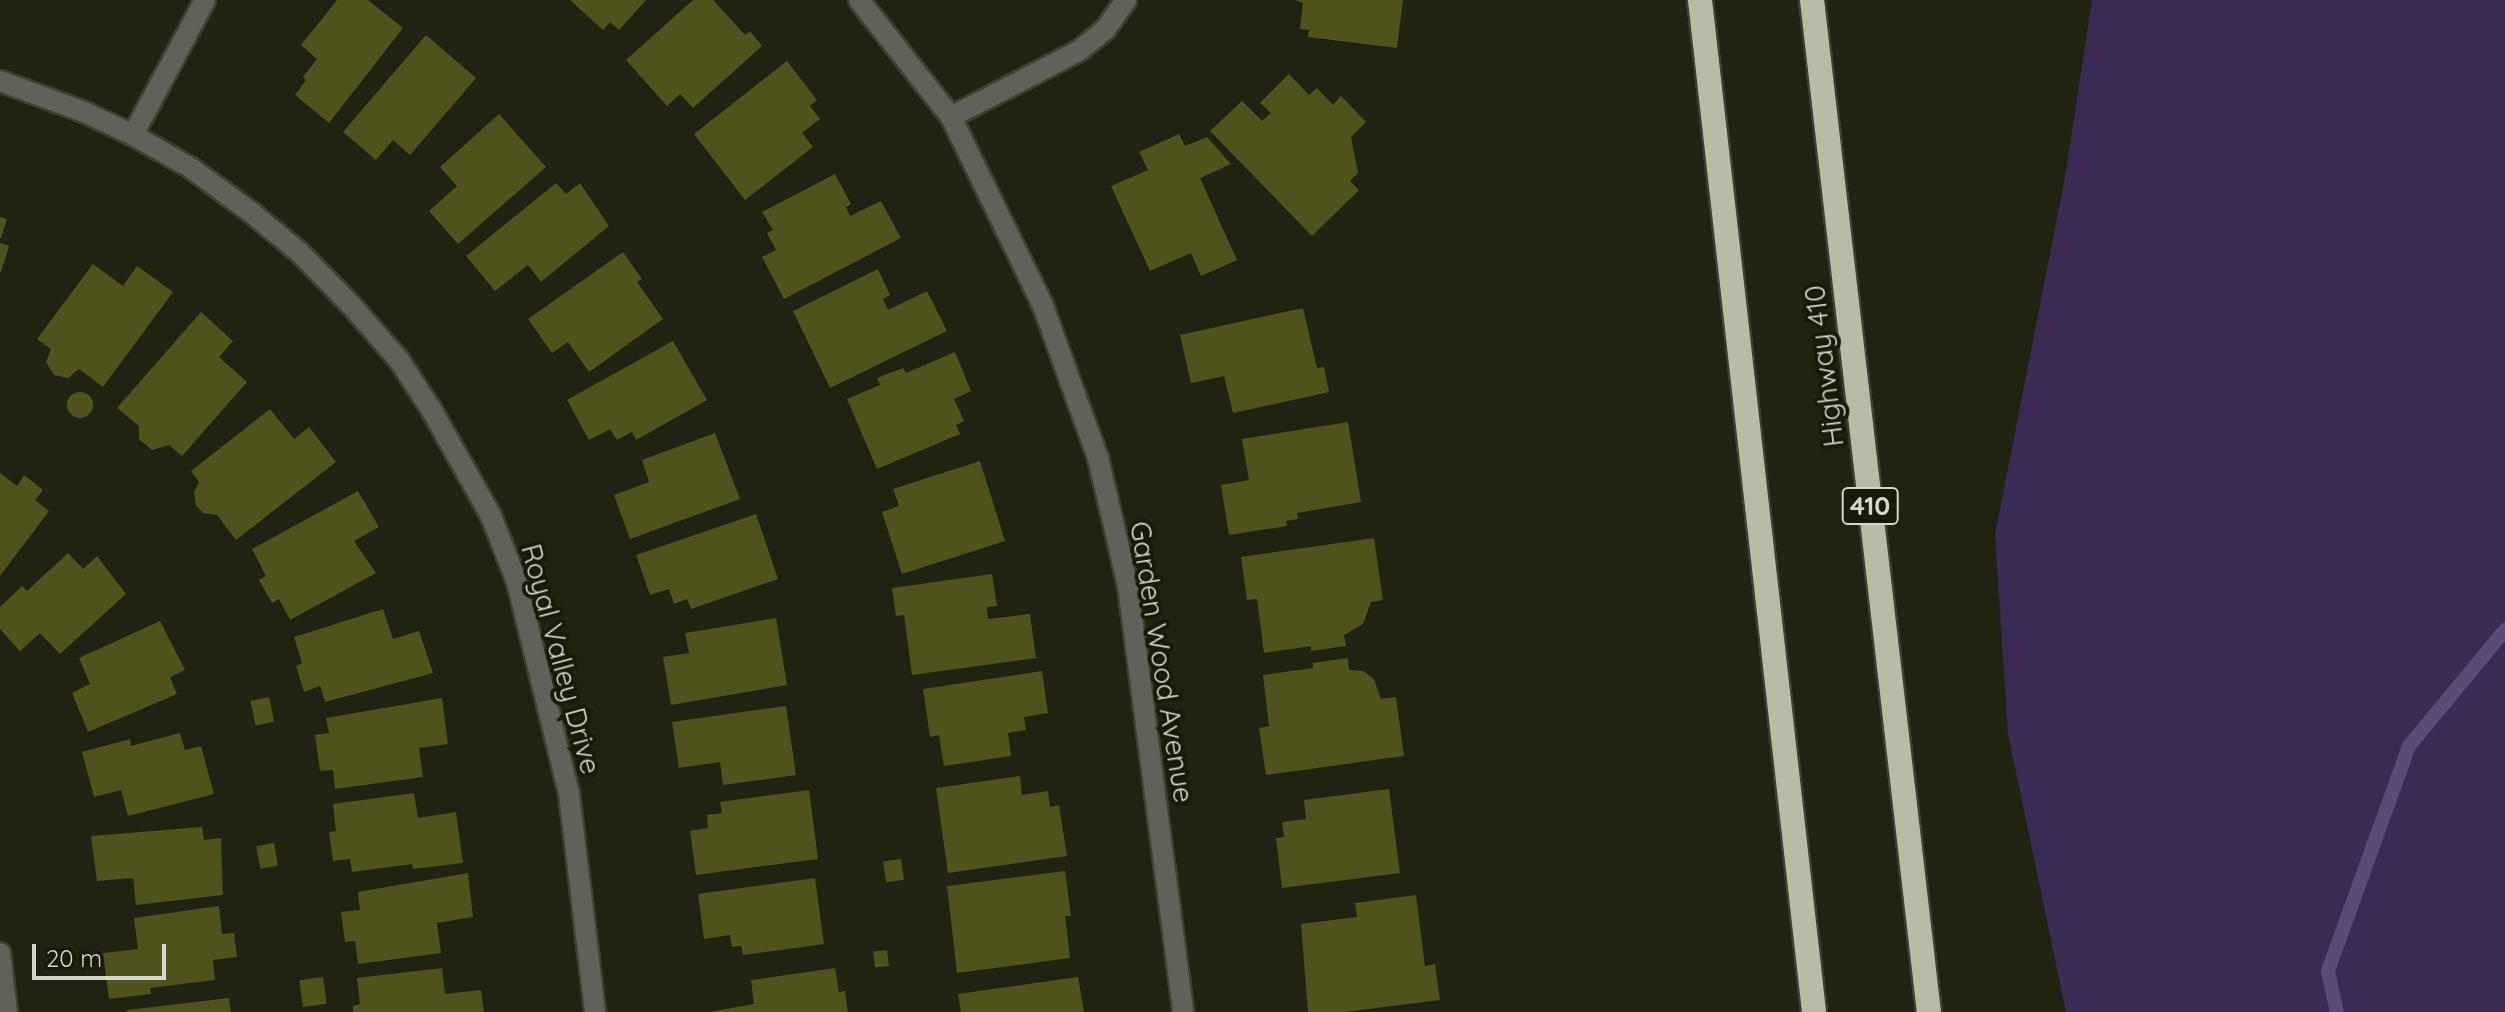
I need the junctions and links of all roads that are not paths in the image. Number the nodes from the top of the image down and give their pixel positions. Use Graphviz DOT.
graph roads {
  1 [pos="205,0"];
  2 [pos="859,0"];
  3 [pos="1126,0"];
  4 [pos="1700,0"];
  5 [pos="1812,0"];
  6 [pos="0,81"];
  7 [pos="951,117"];
  8 [pos="133,135"];
  9 [pos="0,953"];
  10 [pos="7,1012"];
  11 [pos="595,1012"];
  12 [pos="1183,1012"];
  13 [pos="1814,1012"];
  14 [pos="1929,1012"];
  1 -- 8 [label="street"];
  2 -- 7 [label="street, Garden Wood Avenue"];
  3 -- 7 [label="street"];
  4 -- 13 [label="highway"];
  5 -- 14 [label="highway, Highway 410 / 410"];
  6 -- 8 [label="street, Royal Valley Drive"];
  7 -- 12 [label="street, Garden Wood Avenue"];
  8 -- 11 [label="street, Royal Valley Drive"];
  9 -- 10 [label="street"];
}
